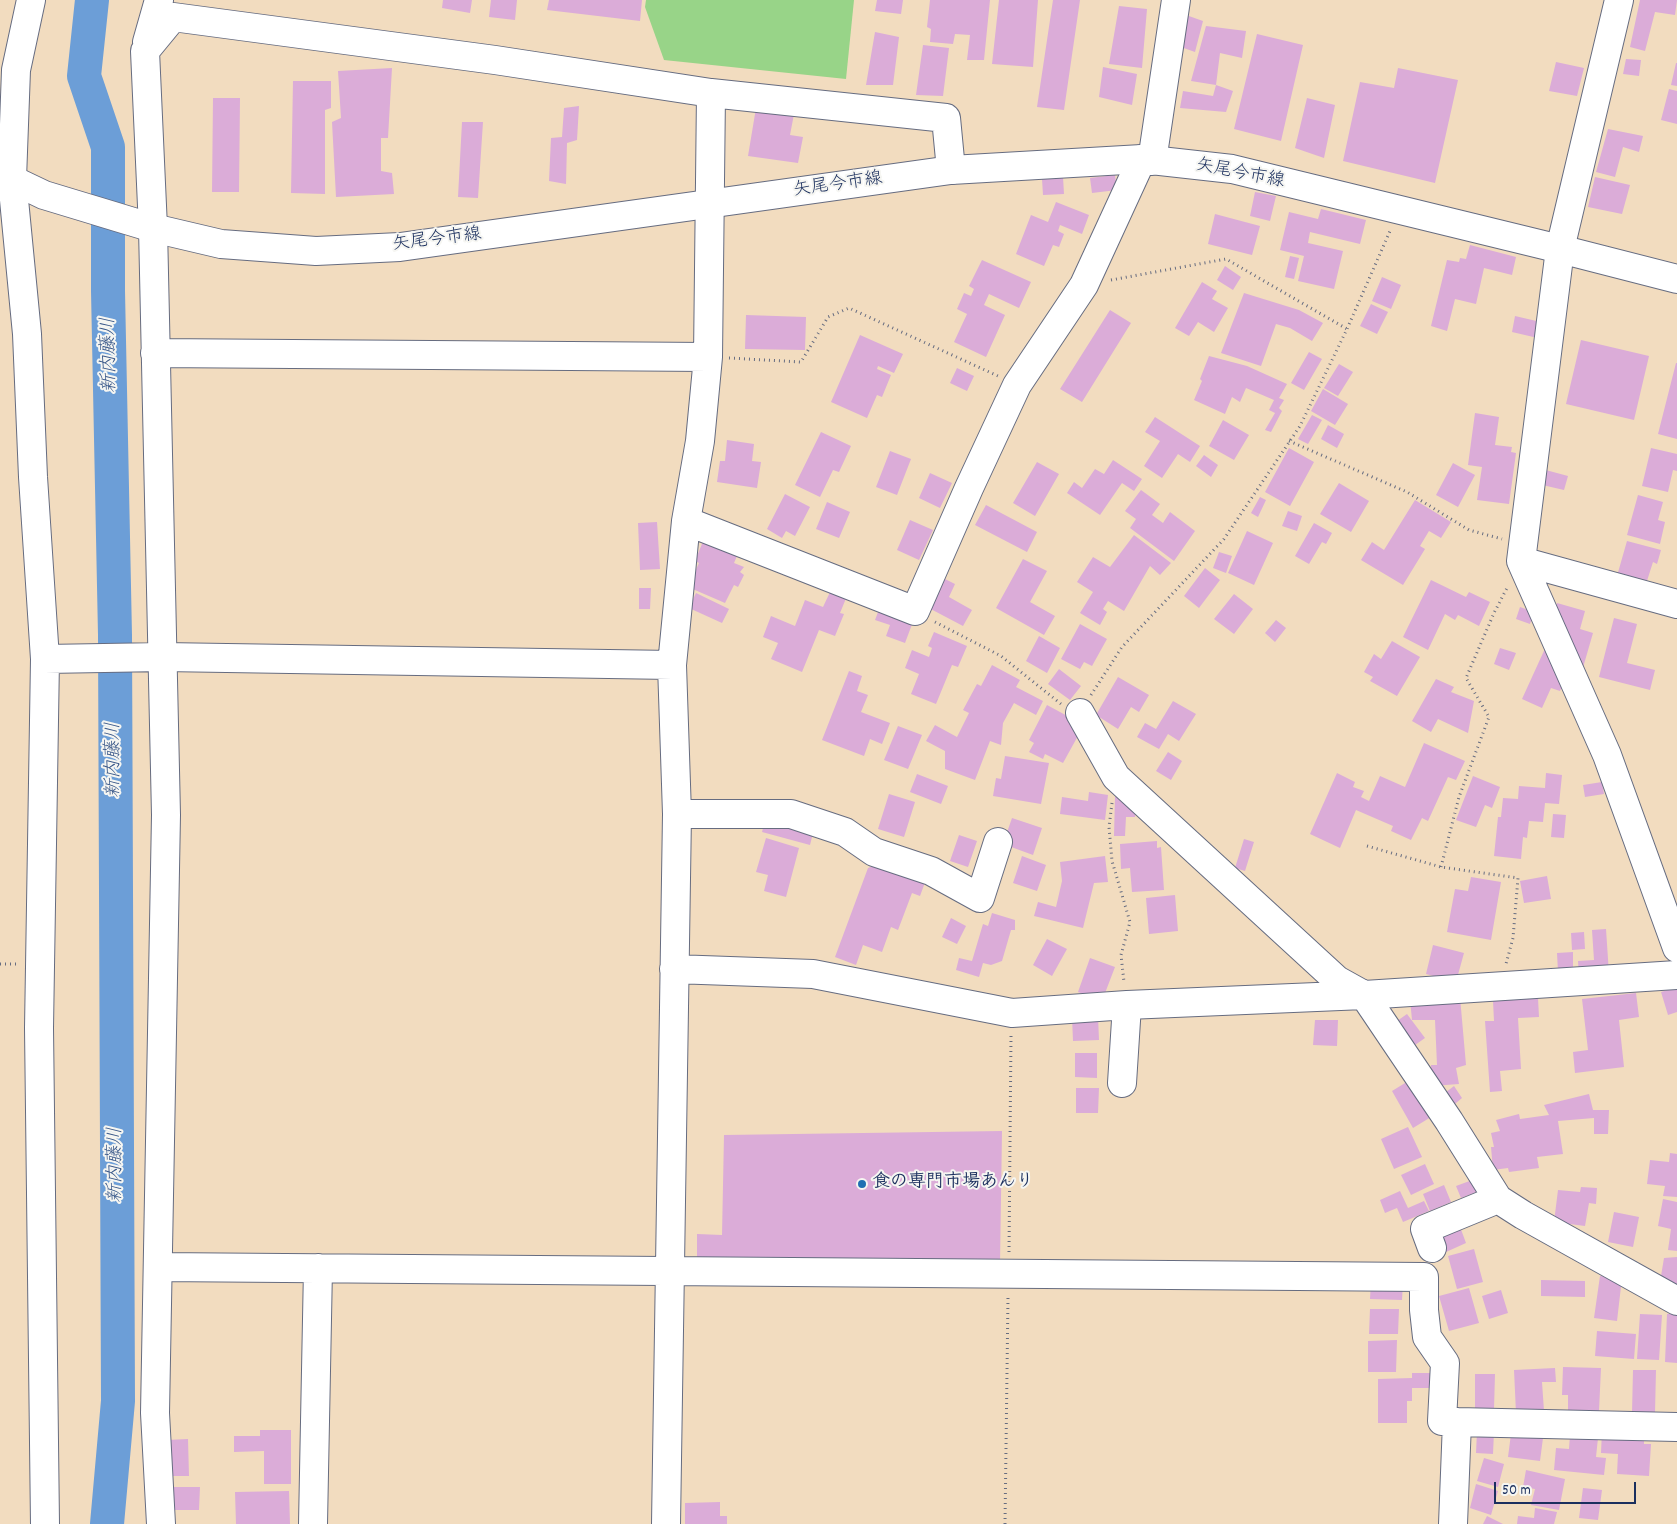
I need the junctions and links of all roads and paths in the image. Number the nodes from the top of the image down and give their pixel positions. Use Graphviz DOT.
graph roads {
  1 [pos="30,0"];
  2 [pos="159,0"];
  3 [pos="1176,0"];
  4 [pos="1619,0"];
  5 [pos="145,51"];
  6 [pos="711,93"];
  7 [pos="1147,160"];
  8 [pos="951,170"];
  9 [pos="6,176"];
  10 [pos="710,204"];
  11 [pos="1399,211"];
  12 [pos="153,228"];
  13 [pos="1560,248"];
  14 [pos="1677,279"];
  15 [pos="1084,285"];
  16 [pos="1348,329"];
  17 [pos="156,353"];
  18 [pos="708,357"];
  19 [pos="1017,385"];
  20 [pos="1290,441"];
  21 [pos="686,520"];
  22 [pos="1522,553"];
  23 [pos="1677,604"];
  24 [pos="915,611"];
  25 [pos="162,658"];
  26 [pos="45,659"];
  27 [pos="672,666"];
  28 [pos="1080,713"];
  29 [pos="1116,777"];
  30 [pos="677,814"];
  31 [pos="998,842"];
  32 [pos="1367,846"];
  33 [pos="1441,867"];
  34 [pos="1677,948"];
  35 [pos="674,969"];
  36 [pos="1677,975"];
  37 [pos="1501,986"];
  38 [pos="1364,995"];
  39 [pos="1127,1005"];
  40 [pos="1122,1083"];
  41 [pos="1498,1199"];
  42 [pos="1432,1248"];
  43 [pos="158,1267"];
  44 [pos="318,1268"];
  45 [pos="670,1271"];
  46 [pos="1677,1301"];
  47 [pos="1457,1422"];
  48 [pos="1677,1427"];
  49 [pos="45,1524"];
  50 [pos="161,1524"];
  51 [pos="313,1524"];
  52 [pos="666,1524"];
  53 [pos="1453,1524"];
  1 -- 9 [label="street"];
  2 -- 5 [label="street"];
  3 -- 7 [label="street"];
  4 -- 13 [label="street"];
  5 -- 6 [label="street"];
  5 -- 12 [label="street"];
  6 -- 8 [label="street"];
  6 -- 10 [label="street"];
  7 -- 8 [label="street, 矢尾今市線"];
  7 -- 11 [label="street, 矢尾今市線"];
  7 -- 15 [label="street"];
  8 -- 10 [label="street, 矢尾今市線"];
  9 -- 12 [label="street, 矢尾今市線"];
  9 -- 26 [label="street"];
  10 -- 12 [label="street, 矢尾今市線"];
  10 -- 18 [label="street"];
  11 -- 13 [label="street, 矢尾今市線"];
  11 -- 16 [label="path"];
  12 -- 17 [label="street"];
  13 -- 14 [label="street, 矢尾今市線"];
  13 -- 22 [label="street"];
  15 -- 16 [label="path"];
  15 -- 19 [label="street"];
  16 -- 20 [label="path"];
  17 -- 18 [label="street"];
  17 -- 25 [label="street"];
  18 -- 19 [label="path"];
  18 -- 21 [label="street"];
  19 -- 24 [label="street"];
  20 -- 22 [label="path"];
  20 -- 28 [label="path"];
  21 -- 24 [label="street"];
  21 -- 27 [label="street"];
  22 -- 23 [label="street"];
  22 -- 33 [label="path"];
  22 -- 34 [label="street"];
  24 -- 28 [label="path"];
  25 -- 26 [label="street"];
  25 -- 27 [label="street"];
  25 -- 43 [label="street"];
  26 -- 49 [label="street"];
  27 -- 30 [label="street"];
  28 -- 29 [label="street"];
  29 -- 38 [label="street"];
  29 -- 39 [label="path"];
  30 -- 31 [label="street"];
  30 -- 35 [label="street"];
  32 -- 33 [label="path"];
  33 -- 37 [label="path"];
  35 -- 39 [label="street"];
  35 -- 45 [label="street"];
  36 -- 37 [label="street"];
  37 -- 38 [label="street"];
  38 -- 39 [label="street"];
  38 -- 41 [label="street"];
  39 -- 40 [label="street"];
  41 -- 42 [label="street"];
  41 -- 46 [label="street"];
  43 -- 44 [label="street"];
  43 -- 50 [label="street"];
  44 -- 45 [label="street"];
  44 -- 51 [label="street"];
  45 -- 47 [label="street"];
  45 -- 52 [label="street"];
  47 -- 48 [label="street"];
  47 -- 53 [label="street"];
}
